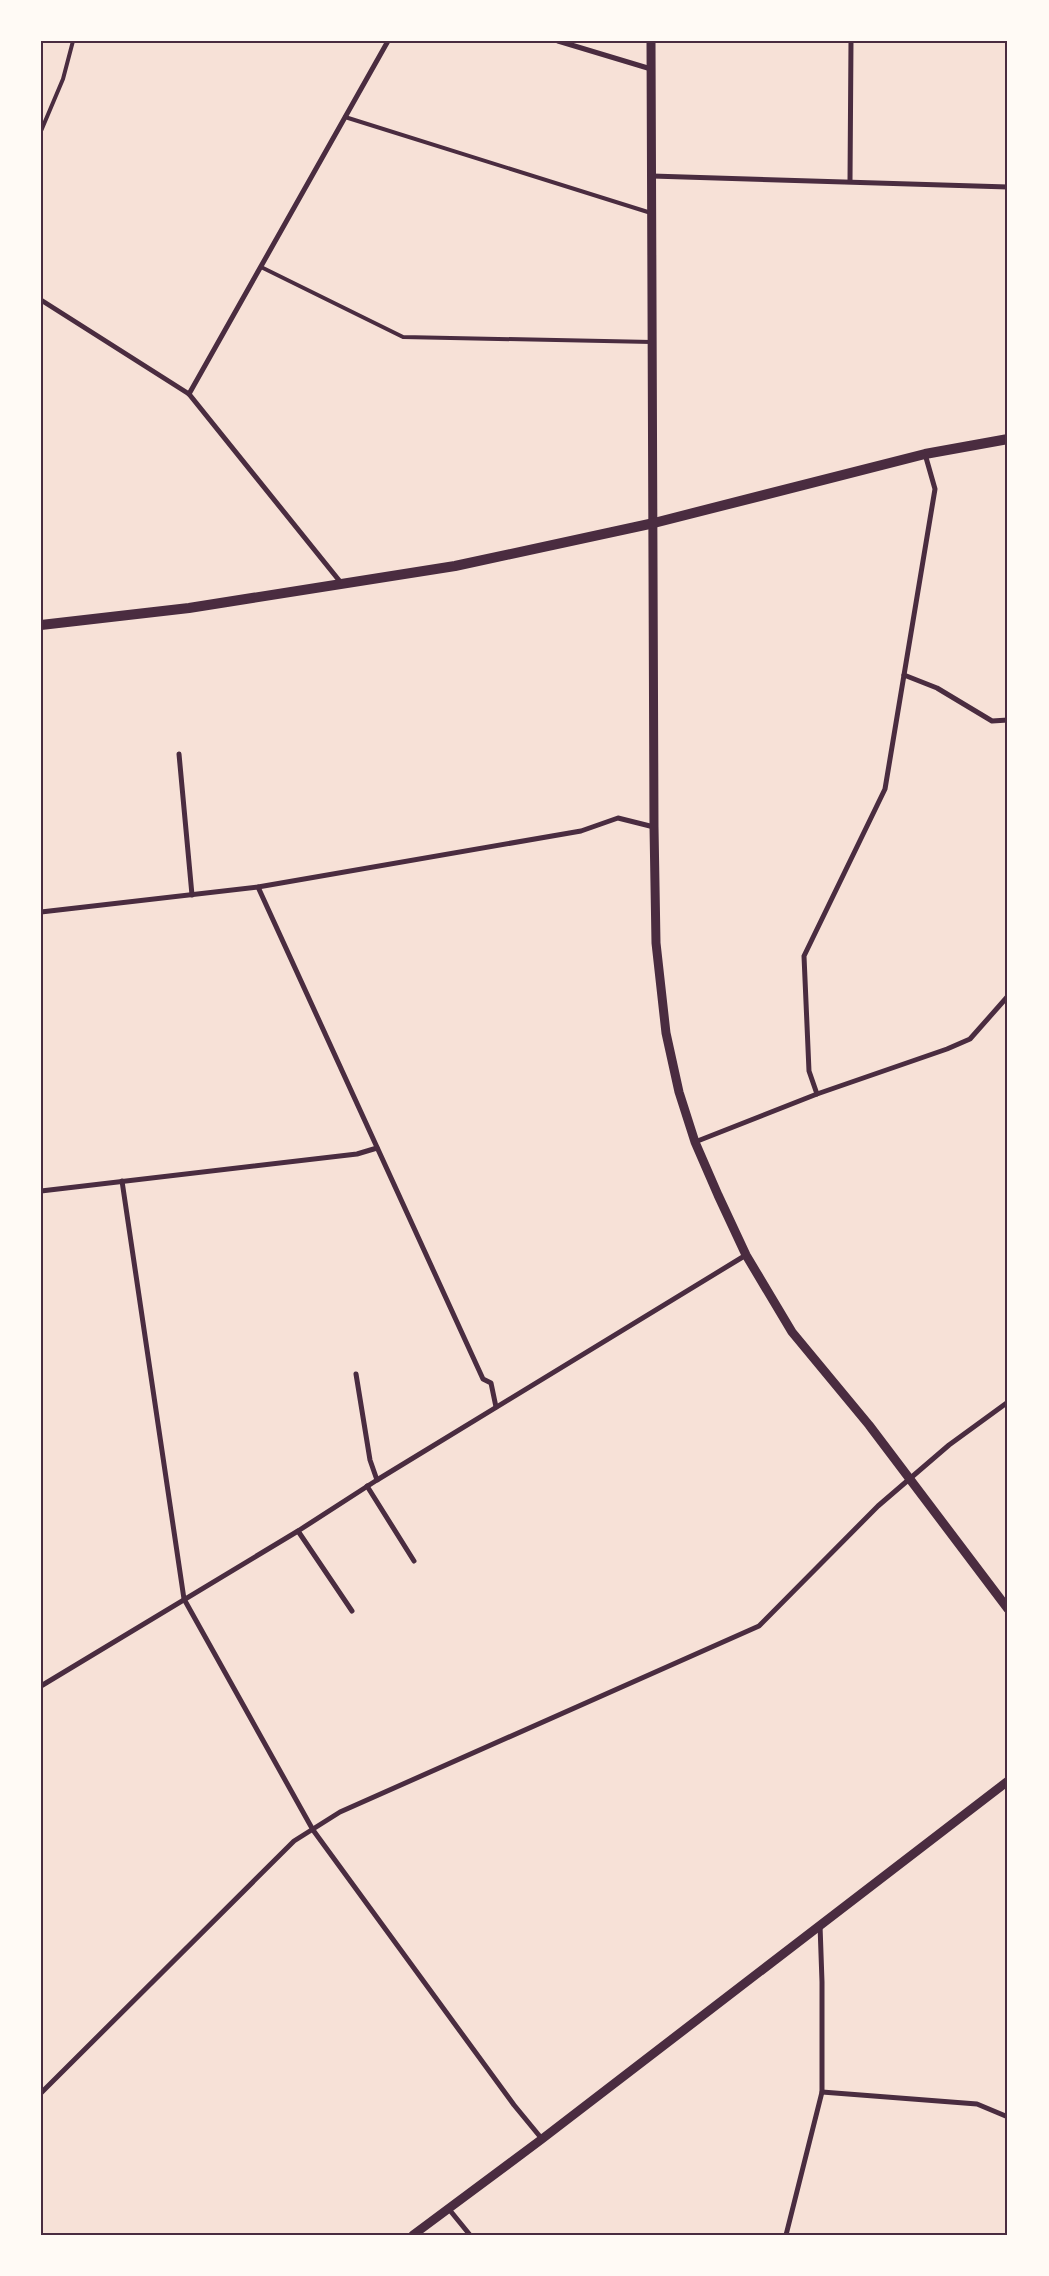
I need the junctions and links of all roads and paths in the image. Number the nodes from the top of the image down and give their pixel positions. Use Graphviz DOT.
graph roads {
  1 [pos="73,41"];
  2 [pos="388,41"];
  3 [pos="558,41"];
  4 [pos="651,41"];
  5 [pos="851,41"];
  6 [pos="652,69"];
  7 [pos="345,117"];
  8 [pos="41,131"];
  9 [pos="652,176"];
  10 [pos="850,181"];
  11 [pos="1008,187"];
  12 [pos="653,214"];
  13 [pos="260,267"];
  14 [pos="41,300"];
  15 [pos="653,342"];
  16 [pos="189,394"];
  17 [pos="1008,439"];
  18 [pos="925,454"];
  19 [pos="654,523"];
  20 [pos="343,585"];
  21 [pos="41,625"];
  22 [pos="904,675"];
  23 [pos="1008,720"];
  24 [pos="178,754"];
  25 [pos="654,827"];
  26 [pos="258,887"];
  27 [pos="192,895"];
  28 [pos="41,912"];
  29 [pos="1008,996"];
  30 [pos="817,1094"];
  31 [pos="695,1142"];
  32 [pos="377,1148"];
  33 [pos="122,1181"];
  34 [pos="41,1191"];
  35 [pos="746,1255"];
  36 [pos="356,1374"];
  37 [pos="1008,1402"];
  38 [pos="496,1407"];
  39 [pos="377,1480"];
  40 [pos="909,1480"];
  41 [pos="367,1486"];
  42 [pos="298,1531"];
  43 [pos="414,1561"];
  44 [pos="184,1599"];
  45 [pos="1008,1609"];
  46 [pos="352,1611"];
  47 [pos="41,1686"];
  48 [pos="1008,1781"];
  49 [pos="314,1830"];
  50 [pos="820,1925"];
  51 [pos="822,2092"];
  52 [pos="41,2093"];
  53 [pos="1008,2117"];
  54 [pos="542,2139"];
  55 [pos="448,2208"];
  56 [pos="413,2235"];
  57 [pos="470,2235"];
  58 [pos="786,2235"];
  1 -- 8 [label="lane"];
  2 -- 7 [label="street"];
  3 -- 6 [label="street"];
  4 -- 6 [label="street"];
  5 -- 10 [label="street"];
  6 -- 9 [label="street"];
  7 -- 12 [label="lane"];
  7 -- 13 [label="street"];
  9 -- 10 [label="street"];
  9 -- 12 [label="street"];
  10 -- 11 [label="street"];
  12 -- 15 [label="street"];
  13 -- 15 [label="lane"];
  13 -- 16 [label="street"];
  14 -- 16 [label="street"];
  15 -- 19 [label="street"];
  16 -- 20 [label="street"];
  17 -- 18 [label="main road"];
  18 -- 19 [label="main road"];
  18 -- 22 [label="street"];
  19 -- 20 [label="main road"];
  19 -- 25 [label="street"];
  20 -- 21 [label="main road"];
  22 -- 23 [label="street"];
  22 -- 30 [label="street"];
  24 -- 27 [label="street"];
  25 -- 26 [label="street"];
  25 -- 31 [label="street"];
  26 -- 27 [label="street"];
  26 -- 32 [label="street"];
  27 -- 28 [label="street"];
  29 -- 30 [label="street"];
  30 -- 31 [label="street"];
  31 -- 35 [label="street"];
  32 -- 33 [label="street"];
  32 -- 38 [label="street"];
  33 -- 34 [label="street"];
  33 -- 44 [label="street"];
  35 -- 38 [label="street"];
  35 -- 40 [label="street"];
  36 -- 39 [label="street"];
  37 -- 40 [label="street"];
  38 -- 39 [label="street"];
  39 -- 41 [label="street"];
  40 -- 45 [label="street"];
  40 -- 49 [label="street"];
  41 -- 42 [label="street"];
  41 -- 43 [label="street"];
  42 -- 44 [label="street"];
  42 -- 46 [label="street"];
  44 -- 47 [label="street"];
  44 -- 49 [label="street"];
  48 -- 50 [label="street"];
  49 -- 52 [label="street"];
  49 -- 54 [label="street"];
  50 -- 51 [label="street"];
  50 -- 54 [label="street"];
  51 -- 53 [label="street"];
  51 -- 58 [label="street"];
  54 -- 55 [label="street"];
  55 -- 56 [label="street"];
  55 -- 57 [label="street"];
}
